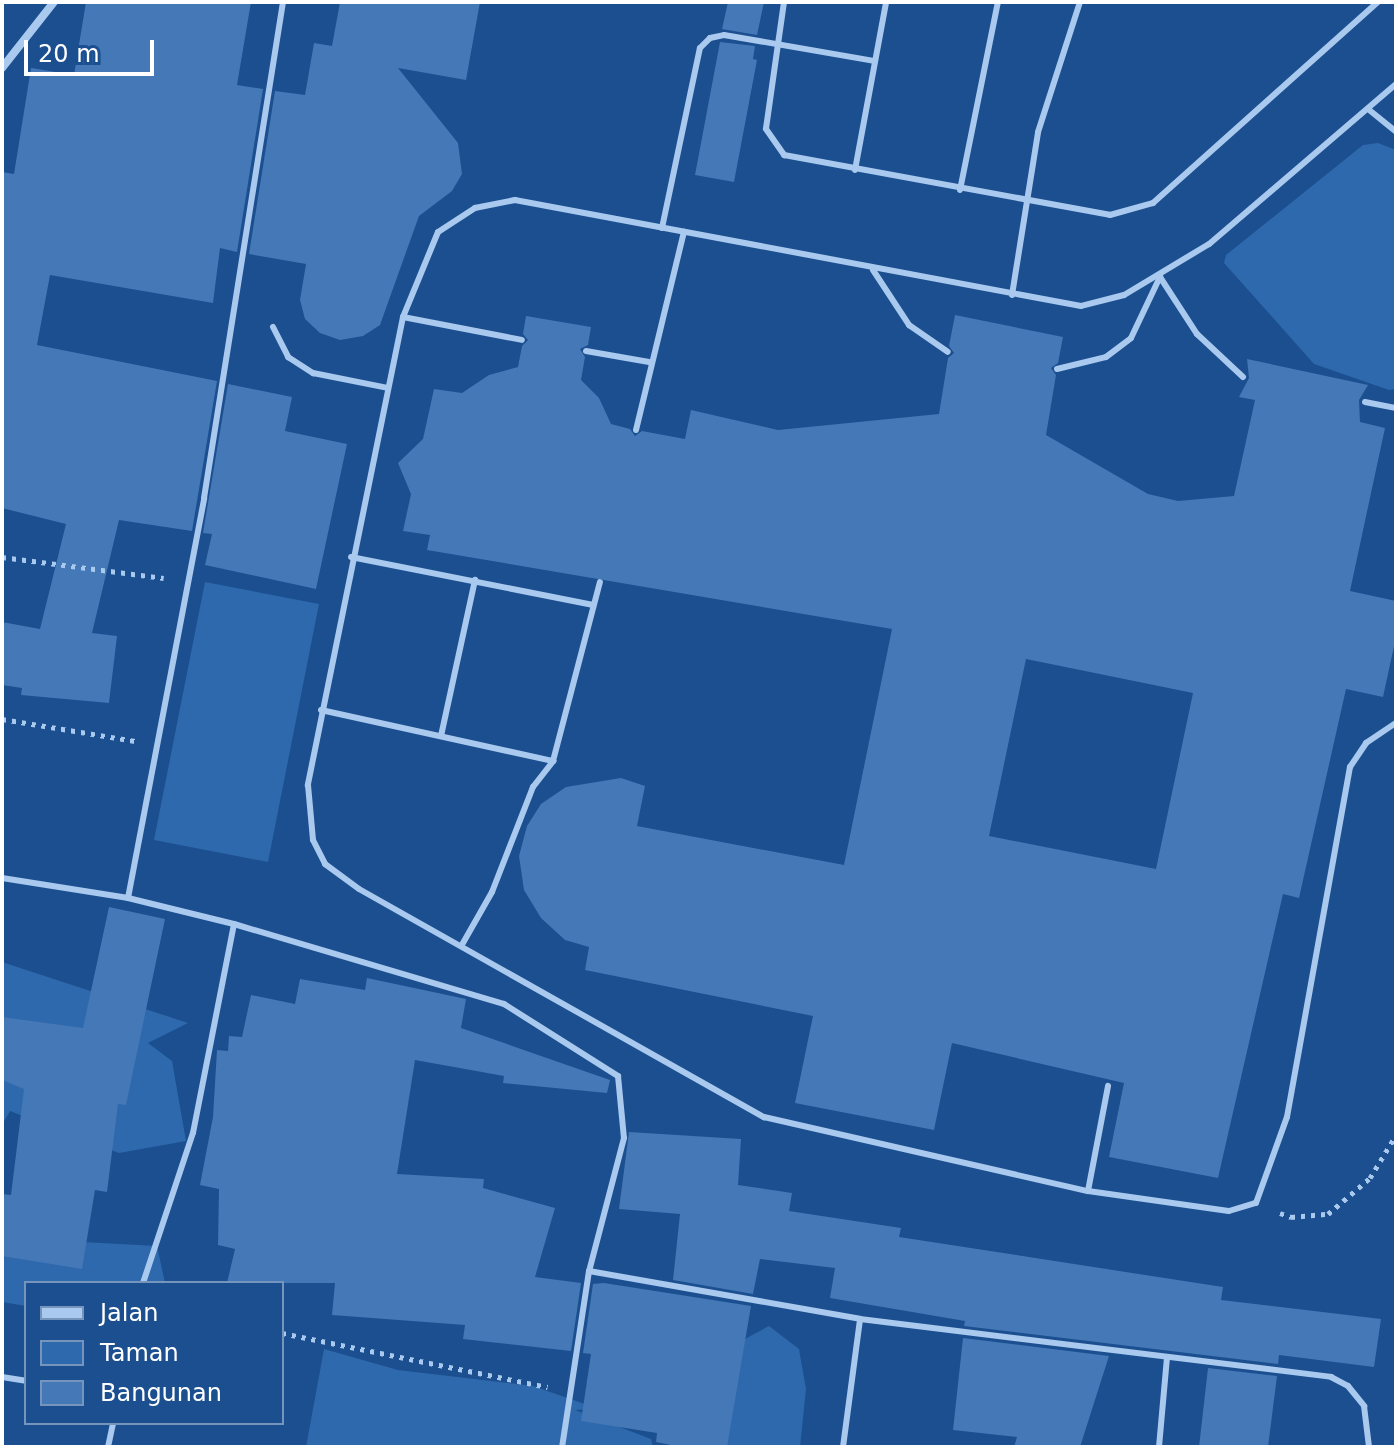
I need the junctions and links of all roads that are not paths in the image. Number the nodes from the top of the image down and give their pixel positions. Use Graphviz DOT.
graph roads {
  1 [pos="54,2"];
  2 [pos="283,2"];
  3 [pos="784,2"];
  4 [pos="886,2"];
  5 [pos="998,2"];
  6 [pos="1080,2"];
  7 [pos="1378,2"];
  8 [pos="778,43"];
  9 [pos="874,61"];
  10 [pos="2,68"];
  11 [pos="1396,84"];
  12 [pos="1368,109"];
  13 [pos="1396,132"];
  14 [pos="855,170"];
  15 [pos="960,190"];
  16 [pos="1026,203"];
  17 [pos="662,228"];
  18 [pos="684,232"];
  19 [pos="873,270"];
  20 [pos="1160,277"];
  21 [pos="1012,295"];
  22 [pos="403,317"];
  23 [pos="273,327"];
  24 [pos="522,340"];
  25 [pos="586,351"];
  26 [pos="948,352"];
  27 [pos="649,362"];
  28 [pos="1057,369"];
  29 [pos="1243,377"];
  30 [pos="388,388"];
  31 [pos="1365,402"];
  32 [pos="1396,408"];
  33 [pos="636,430"];
  34 [pos="351,557"];
  35 [pos="475,580"];
  36 [pos="600,582"];
  37 [pos="593,605"];
  38 [pos="321,710"];
  39 [pos="1396,723"];
  40 [pos="441,736"];
  41 [pos="553,761"];
  42 [pos="2,878"];
  43 [pos="128,898"];
  44 [pos="234,924"];
  45 [pos="463,943"];
  46 [pos="1108,1086"];
  47 [pos="1088,1191"];
  48 [pos="589,1271"];
  49 [pos="144,1281"];
  50 [pos="860,1319"];
  51 [pos="1167,1358"];
  52 [pos="2,1377"];
  53 [pos="24,1381"];
  54 [pos="113,1425"];
  55 [pos="108,1447"];
  56 [pos="562,1447"];
  57 [pos="843,1447"];
  58 [pos="1159,1447"];
  59 [pos="1369,1447"];
  1 -- 10 [label="street"];
  2 -- 43 [label="lane"];
  3 -- 8 [label="lane"];
  4 -- 9 [label="lane"];
  5 -- 15 [label="lane"];
  6 -- 16 [label="lane"];
  7 -- 16 [label="lane"];
  8 -- 9 [label="lane"];
  8 -- 14 [label="lane"];
  8 -- 17 [label="lane"];
  9 -- 14 [label="lane"];
  11 -- 12 [label="lane"];
  12 -- 13 [label="lane"];
  12 -- 20 [label="lane"];
  14 -- 15 [label="lane"];
  15 -- 16 [label="lane"];
  16 -- 21 [label="lane"];
  17 -- 18 [label="lane"];
  17 -- 22 [label="lane"];
  18 -- 19 [label="lane"];
  18 -- 27 [label="lane"];
  19 -- 21 [label="lane"];
  19 -- 26 [label="lane"];
  20 -- 21 [label="lane"];
  20 -- 28 [label="lane"];
  20 -- 29 [label="lane"];
  22 -- 24 [label="lane"];
  22 -- 30 [label="lane"];
  23 -- 30 [label="lane"];
  25 -- 27 [label="lane"];
  27 -- 33 [label="lane"];
  30 -- 34 [label="lane"];
  31 -- 32 [label="lane"];
  34 -- 35 [label="lane"];
  34 -- 38 [label="lane"];
  35 -- 37 [label="lane"];
  35 -- 40 [label="lane"];
  36 -- 37 [label="lane"];
  37 -- 41 [label="lane"];
  38 -- 40 [label="lane"];
  38 -- 45 [label="lane"];
  39 -- 47 [label="lane"];
  40 -- 41 [label="lane"];
  41 -- 45 [label="lane"];
  42 -- 43 [label="lane"];
  43 -- 44 [label="lane"];
  44 -- 48 [label="lane"];
  44 -- 49 [label="lane"];
  45 -- 47 [label="lane"];
  46 -- 47 [label="lane"];
  48 -- 50 [label="lane"];
  48 -- 56 [label="lane"];
  50 -- 51 [label="lane"];
  50 -- 57 [label="lane"];
  51 -- 58 [label="lane"];
  51 -- 59 [label="lane"];
  52 -- 53 [label="lane"];
  54 -- 55 [label="lane"];
}
